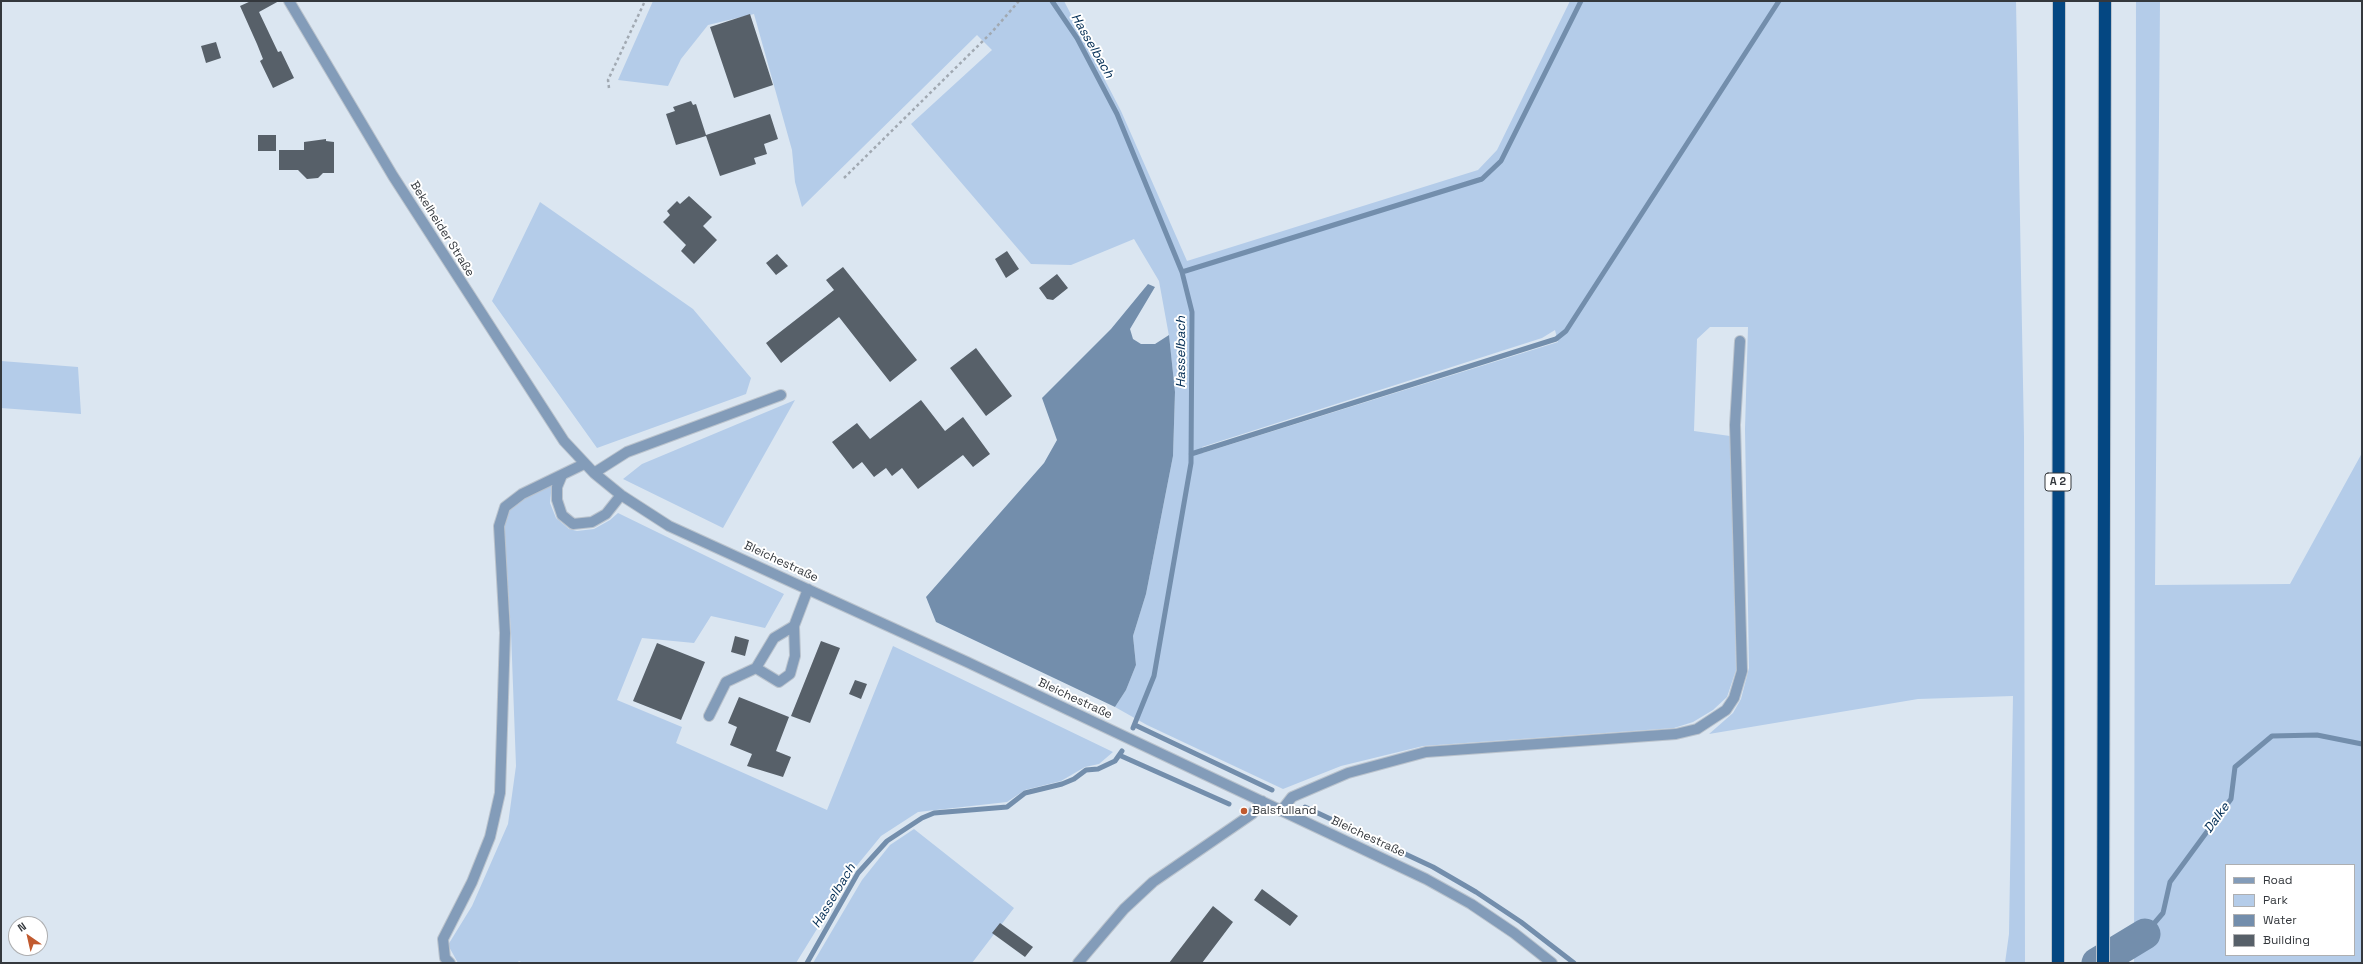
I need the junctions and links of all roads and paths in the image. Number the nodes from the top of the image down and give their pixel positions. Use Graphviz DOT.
graph roads {
  1 [pos="288,1"];
  2 [pos="645,1"];
  3 [pos="1019,1"];
  4 [pos="2059,1"];
  5 [pos="2105,1"];
  6 [pos="609,88"];
  7 [pos="844,178"];
  8 [pos="1740,341"];
  9 [pos="781,395"];
  10 [pos="584,464"];
  11 [pos="594,473"];
  12 [pos="562,475"];
  13 [pos="621,495"];
  14 [pos="808,589"];
  15 [pos="794,626"];
  16 [pos="756,668"];
  17 [pos="709,716"];
  18 [pos="1262,801"];
  19 [pos="1281,811"];
  20 [pos="450,963"];
  21 [pos="1078,963"];
  22 [pos="1552,963"];
  23 [pos="2058,963"];
  24 [pos="2103,963"];
  1 -- 10 [label="street, Bekelheider Straße"];
  2 -- 6 [label="path"];
  3 -- 7 [label="path"];
  4 -- 23 [label="highway, A 2"];
  5 -- 24 [label="highway"];
  8 -- 19 [label="street"];
  9 -- 11 [label="street"];
  10 -- 11 [label="street, Bleichestraße"];
  10 -- 12 [label="street"];
  11 -- 13 [label="street, Bleichestraße"];
  12 -- 13 [label="street"];
  12 -- 20 [label="street"];
  13 -- 14 [label="street, Bleichestraße"];
  14 -- 15 [label="street"];
  14 -- 18 [label="street, Bleichestraße"];
  15 -- 16 [label="street"];
  15 -- 16 [label="street"];
  16 -- 17 [label="street"];
  18 -- 19 [label="street, Bleichestraße"];
  18 -- 21 [label="street"];
  19 -- 22 [label="street, Bleichestraße"];
}
